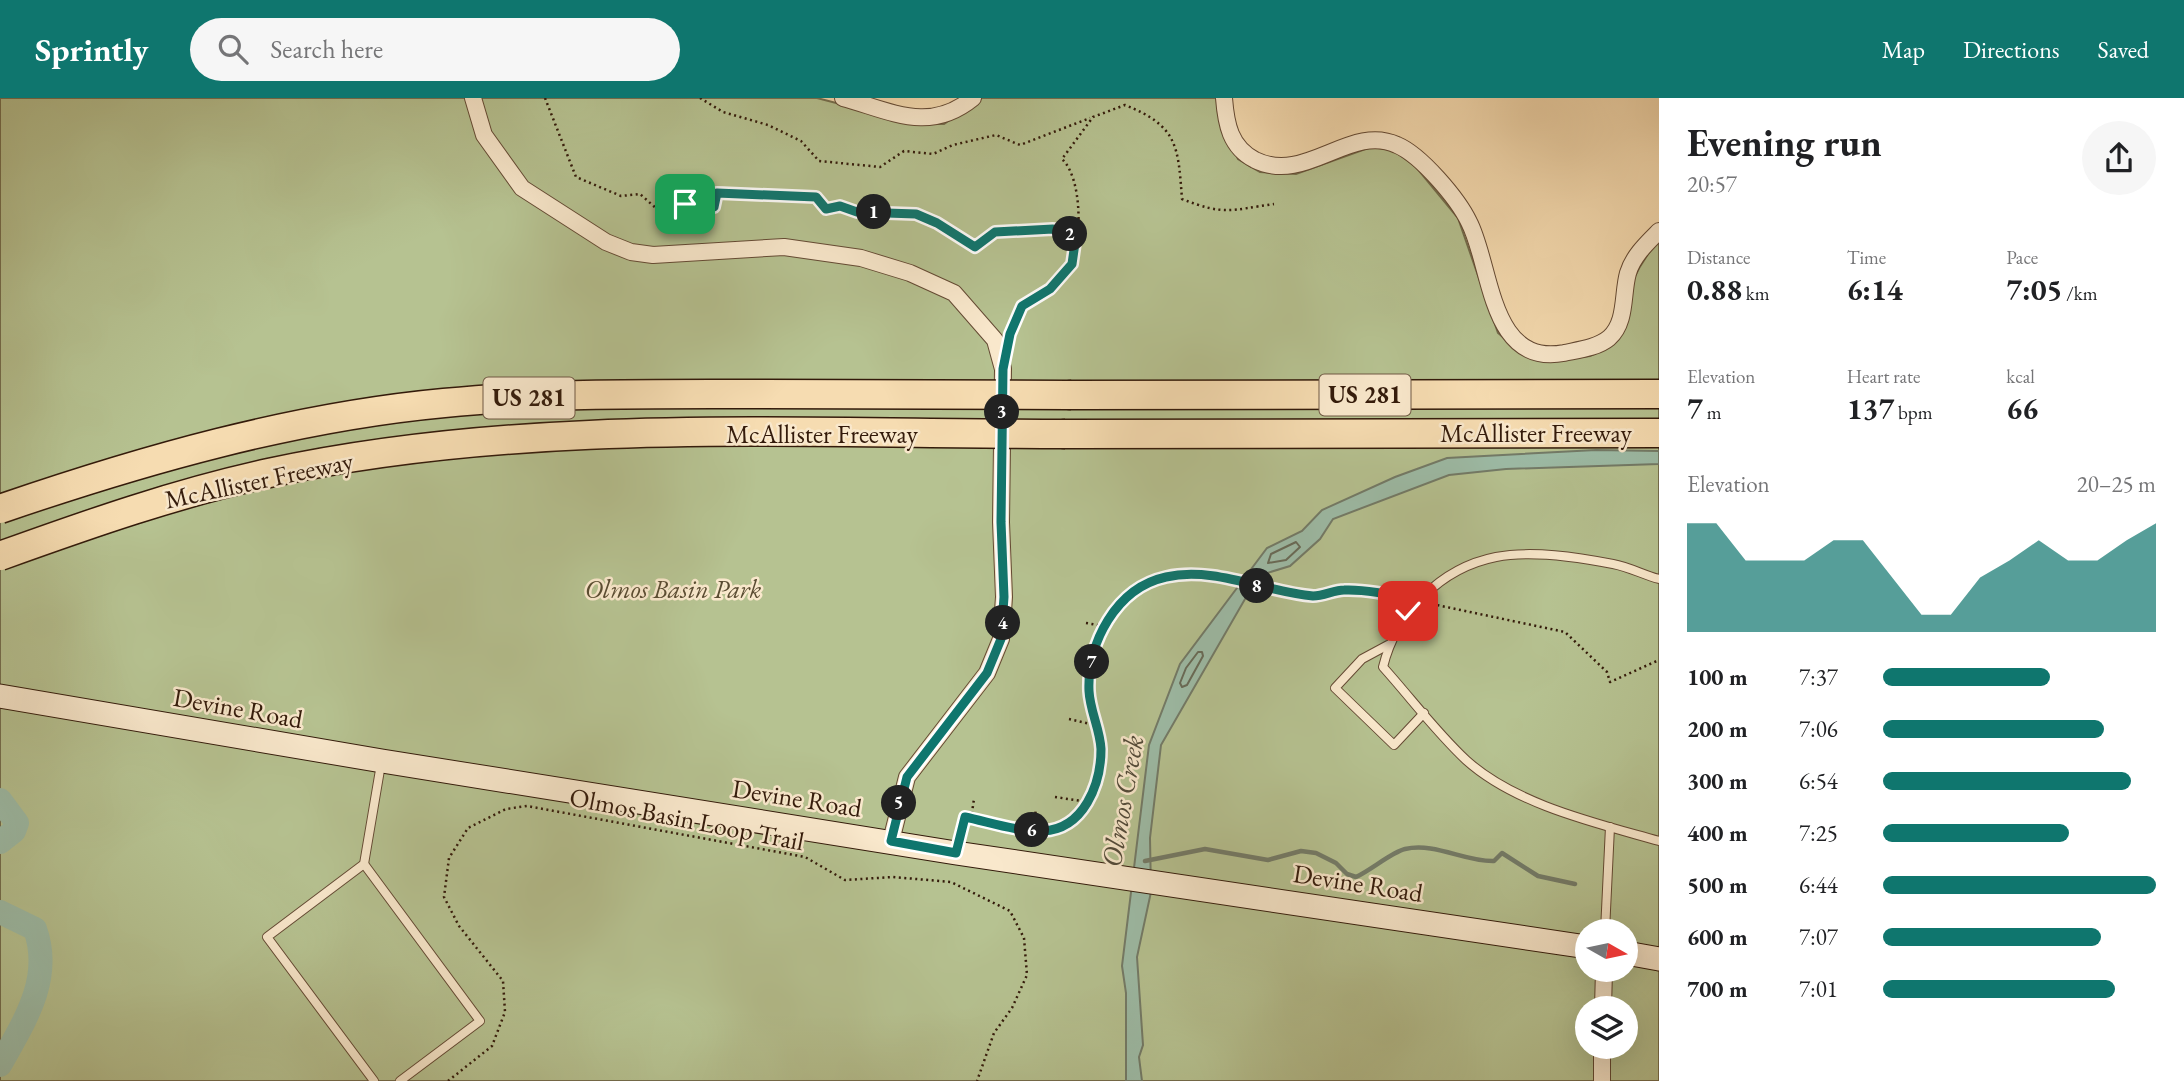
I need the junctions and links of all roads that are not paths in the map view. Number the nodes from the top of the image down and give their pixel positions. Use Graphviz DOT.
graph roads {
  1 [pos="473,98"];
  2 [pos="843,98"];
  3 [pos="973,98"];
  4 [pos="1224,98"];
  5 [pos="1659,231"];
  6 [pos="1659,394"];
  7 [pos="1659,433"];
  8 [pos="0,509"];
  9 [pos="0,556"];
  10 [pos="1659,579"];
  11 [pos="1388,645"];
  12 [pos="0,696"];
  13 [pos="1424,713"];
  14 [pos="382,761"];
  15 [pos="1609,827"];
  16 [pos="891,841"];
  17 [pos="1659,841"];
  18 [pos="364,864"];
  19 [pos="1605,919"];
  20 [pos="1575,945"];
  21 [pos="1638,955"];
  22 [pos="1659,959"];
  23 [pos="1602,1059"];
  24 [pos="374,1081"];
  25 [pos="400,1081"];
  26 [pos="1602,1081"];
  1 -- 16 [label="street"];
  2 -- 3 [label="street"];
  4 -- 5 [label="street"];
  6 -- 8 [label="highway, McAllister Freeway / US 281, bridge"];
  7 -- 9 [label="highway, McAllister Freeway / US 281, bridge"];
  10 -- 11 [label="lane"];
  11 -- 13 [label="lane"];
  11 -- 13 [label="lane"];
  12 -- 14 [label="street, Devine Road"];
  13 -- 15 [label="lane"];
  14 -- 16 [label="street, Devine Road"];
  14 -- 18 [label="lane"];
  15 -- 17 [label="lane"];
  15 -- 19 [label="lane"];
  16 -- 20 [label="street, Devine Road"];
  18 -- 24 [label="lane"];
  18 -- 25 [label="lane"];
  21 -- 22 [label="street"];
  23 -- 26 [label="street"];
}
